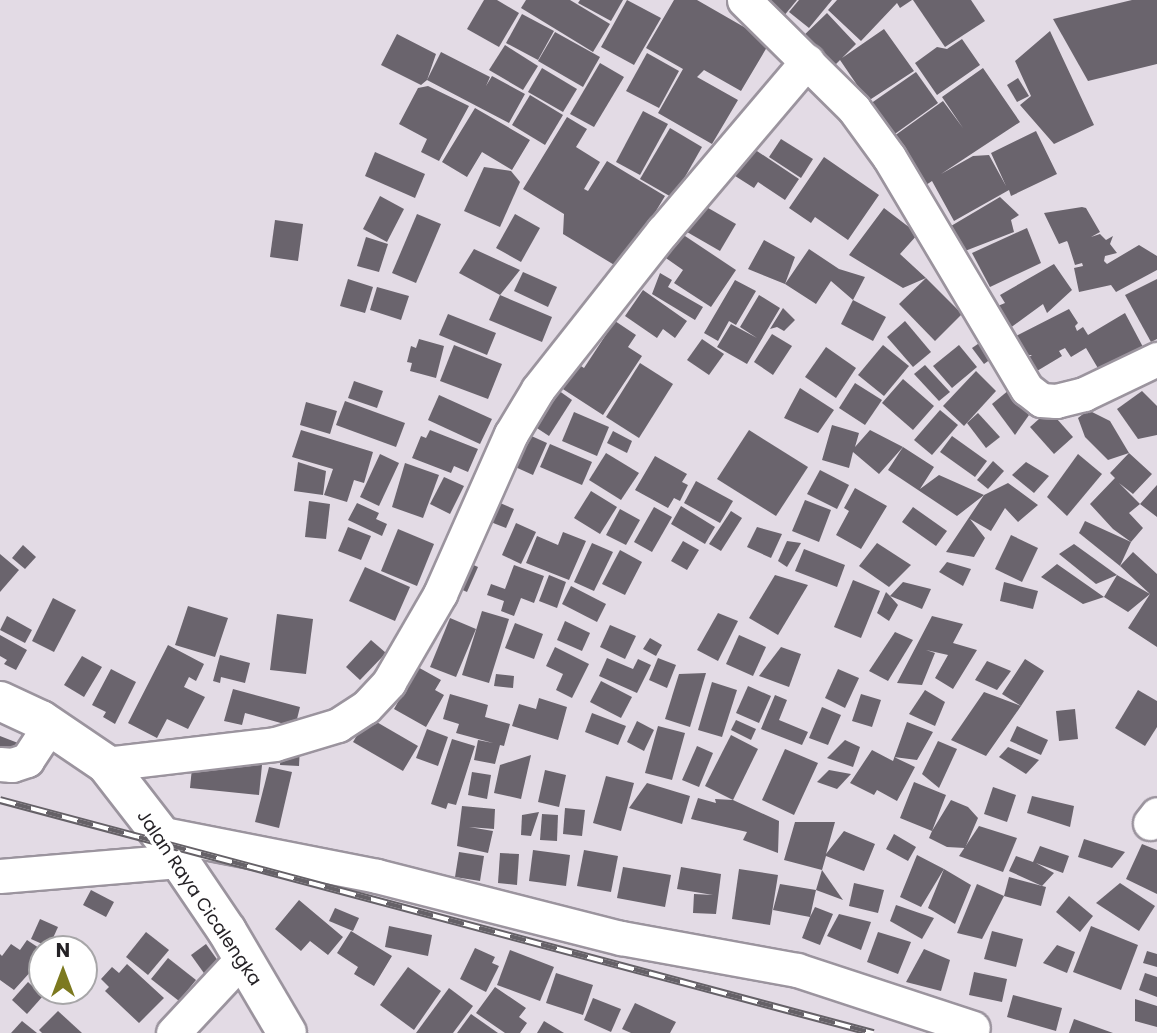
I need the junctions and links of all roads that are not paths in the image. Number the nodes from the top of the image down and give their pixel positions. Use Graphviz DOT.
graph roads {
  1 [pos="744,0"];
  2 [pos="807,61"];
  3 [pos="1157,359"];
  4 [pos="0,701"];
  5 [pos="50,725"];
  6 [pos="0,764"];
  7 [pos="106,764"];
  8 [pos="168,847"];
  9 [pos="0,876"];
  10 [pos="243,958"];
  11 [pos="973,1028"];
  12 [pos="173,1033"];
  13 [pos="287,1033"];
  1 -- 2 [label="street"];
  2 -- 3 [label="street"];
  2 -- 7 [label="street"];
  4 -- 5 [label="main road, Jalan Raya Cicalengka"];
  5 -- 6 [label="street"];
  5 -- 7 [label="main road, Jalan Raya Cicalengka"];
  7 -- 8 [label="main road, Jalan Raya Cicalengka"];
  8 -- 9 [label="street"];
  8 -- 10 [label="main road, Jalan Raya Cicalengka"];
  8 -- 11 [label="street"];
  10 -- 12 [label="street"];
  10 -- 13 [label="main road, Jalan Raya Cicalengka"];
}
